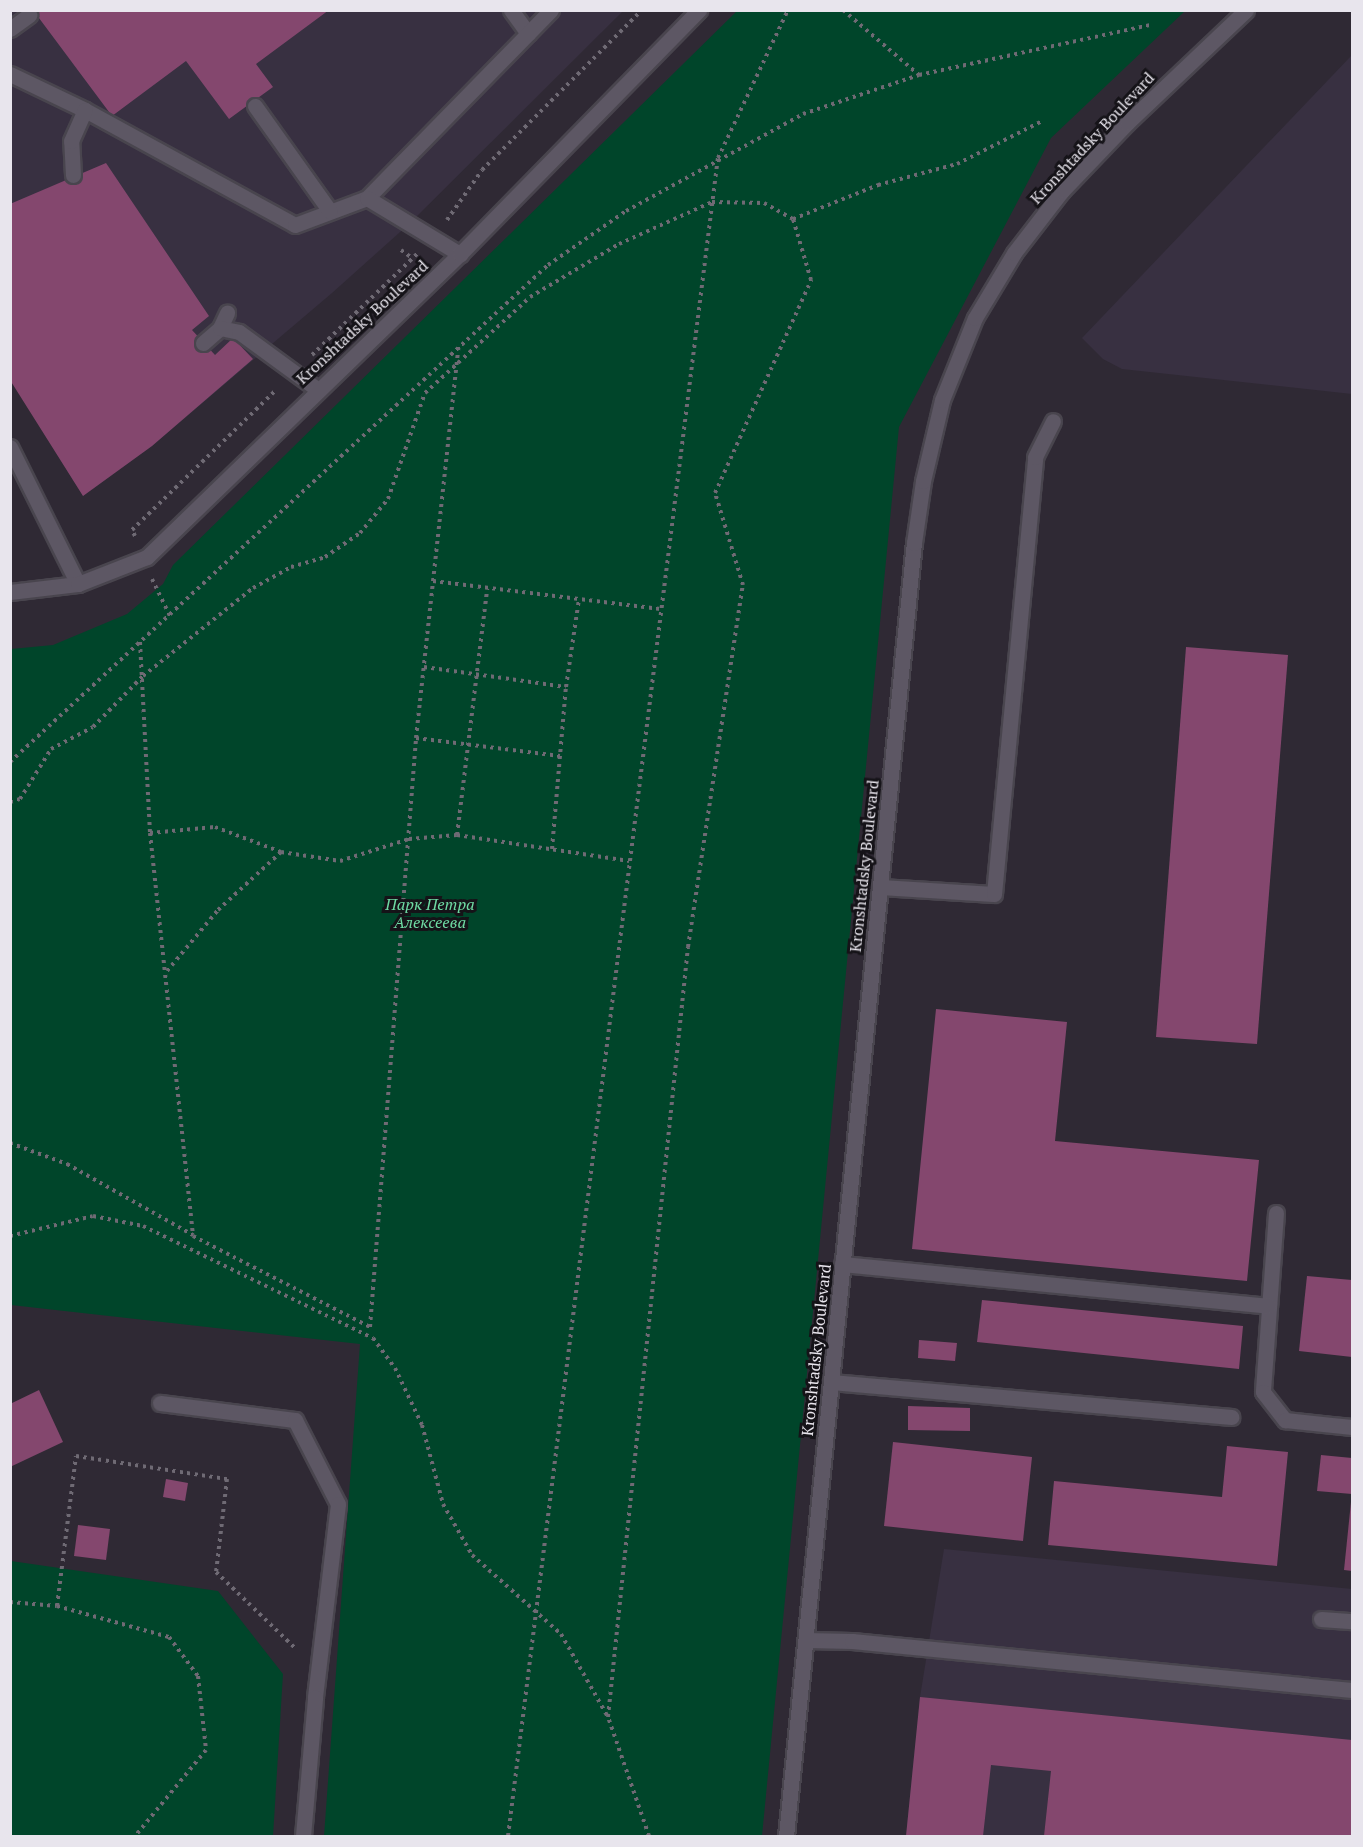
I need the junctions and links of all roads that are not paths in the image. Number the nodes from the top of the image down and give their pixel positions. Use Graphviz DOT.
graph roads {
  1 [pos="511,10"];
  2 [pos="551,10"];
  3 [pos="699,10"];
  4 [pos="1246,10"];
  5 [pos="28,15"];
  6 [pos="10,29"];
  7 [pos="528,33"];
  8 [pos="10,74"];
  9 [pos="255,106"];
  10 [pos="85,111"];
  11 [pos="73,175"];
  12 [pos="367,198"];
  13 [pos="330,211"];
  14 [pos="460,254"];
  15 [pos="227,314"];
  16 [pos="220,328"];
  17 [pos="203,343"];
  18 [pos="317,388"];
  19 [pos="1053,421"];
  20 [pos="10,447"];
  21 [pos="78,584"];
  22 [pos="10,592"];
  23 [pos="880,887"];
  24 [pos="1276,1213"];
  25 [pos="842,1264"];
  26 [pos="1269,1306"];
  27 [pos="831,1382"];
  28 [pos="160,1403"];
  29 [pos="1231,1417"];
  30 [pos="1353,1427"];
  31 [pos="1321,1619"];
  32 [pos="1353,1621"];
  33 [pos="806,1640"];
  34 [pos="1353,1690"];
  35 [pos="303,1836"];
  36 [pos="786,1836"];
  1 -- 7 [label="main road"];
  2 -- 7 [label="main road"];
  3 -- 14 [label="main road, Kronshtadsky Boulevard"];
  4 -- 23 [label="main road, Kronshtadsky Boulevard"];
  5 -- 6 [label="main road"];
  7 -- 12 [label="main road"];
  8 -- 10 [label="main road"];
  9 -- 13 [label="main road"];
  10 -- 11 [label="main road"];
  10 -- 13 [label="main road"];
  12 -- 13 [label="main road"];
  12 -- 14 [label="main road"];
  14 -- 18 [label="main road, Kronshtadsky Boulevard"];
  15 -- 16 [label="main road"];
  16 -- 17 [label="main road"];
  16 -- 18 [label="main road"];
  18 -- 21 [label="main road, Kronshtadsky Boulevard"];
  19 -- 23 [label="main road"];
  20 -- 21 [label="main road"];
  21 -- 22 [label="main road, Kronshtadsky Boulevard"];
  23 -- 25 [label="main road, Kronshtadsky Boulevard"];
  24 -- 26 [label="main road"];
  25 -- 26 [label="main road"];
  25 -- 27 [label="main road, Kronshtadsky Boulevard"];
  26 -- 30 [label="main road"];
  27 -- 29 [label="main road"];
  27 -- 33 [label="main road, Kronshtadsky Boulevard"];
  28 -- 35 [label="main road"];
  31 -- 32 [label="main road"];
  33 -- 34 [label="main road"];
  33 -- 36 [label="main road, Kronshtadsky Boulevard"];
}
